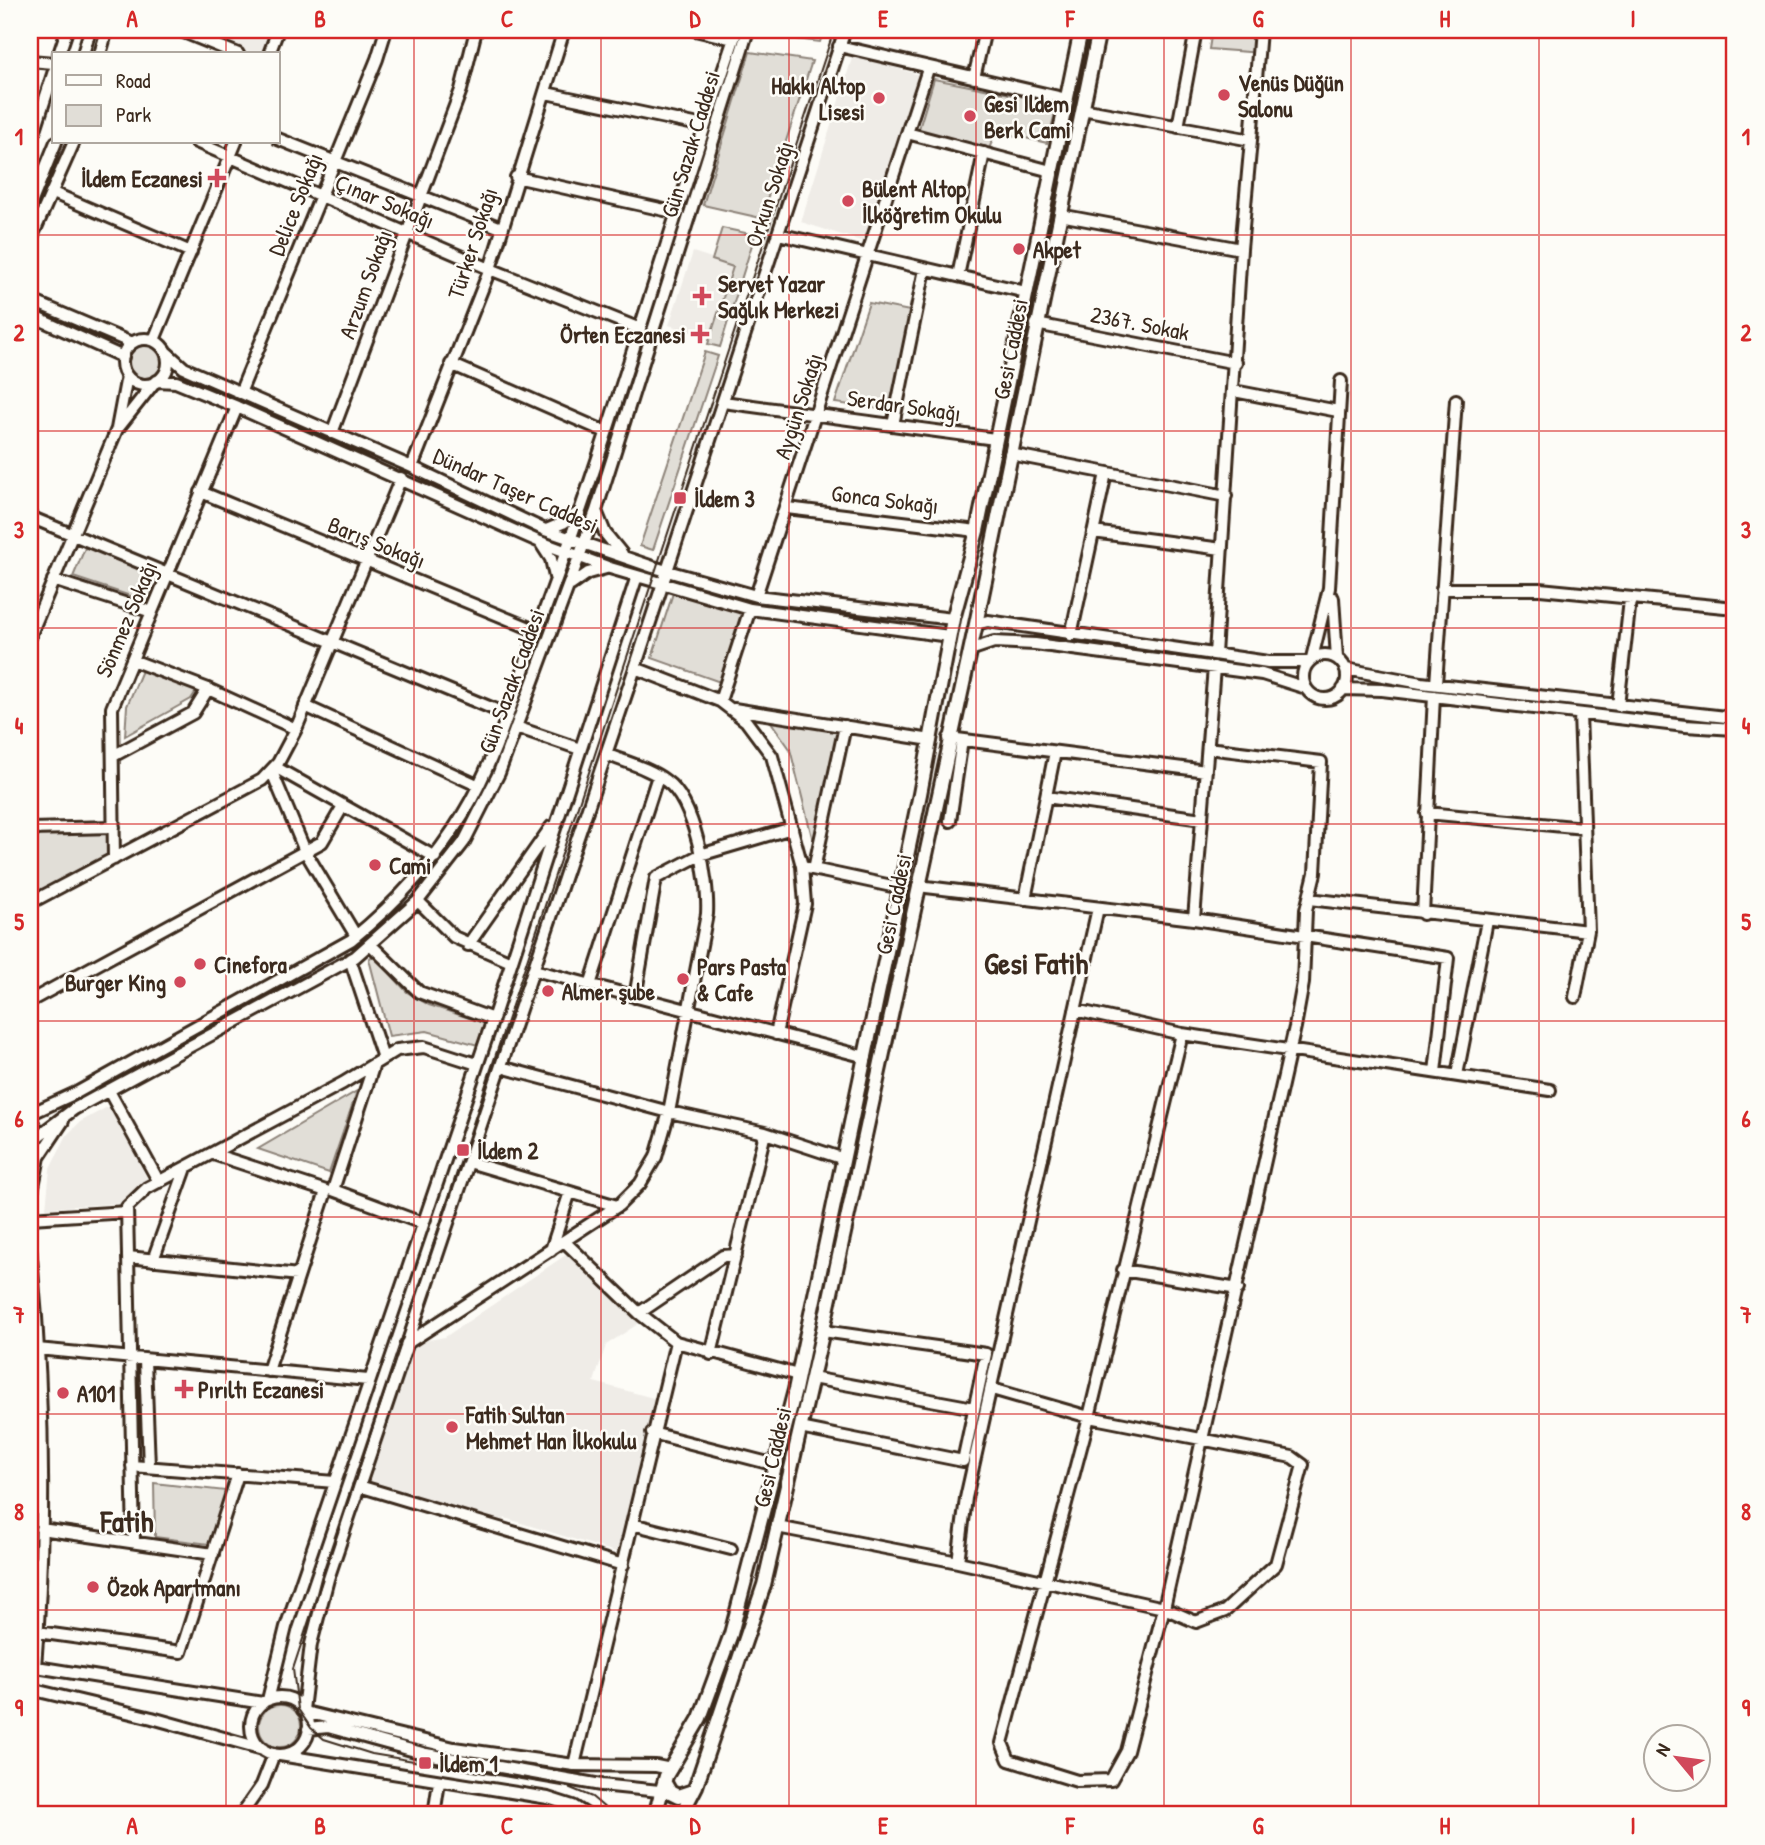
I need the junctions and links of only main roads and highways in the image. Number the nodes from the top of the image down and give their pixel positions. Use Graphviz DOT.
graph roads {
  1 [pos="1081,30"];
  2 [pos="1099,30"];
  3 [pos="953,619"];
  4 [pos="976,624"];
  5 [pos="949,636"];
  6 [pos="971,645"];
  7 [pos="671,1769"];
  8 [pos="695,1784"];
  9 [pos="666,1790"];
  10 [pos="655,1815"];
  11 [pos="681,1815"];
  1 -- 3 [label="main road, Gesi Caddesi"];
  2 -- 4 [label="main road, Gesi Caddesi"];
  3 -- 4 [label="main road"];
  3 -- 5 [label="main road"];
  4 -- 6 [label="main road, Gesi Caddesi"];
  5 -- 6 [label="main road"];
  5 -- 7 [label="main road, Gesi Caddesi"];
  6 -- 8 [label="main road, Gesi Caddesi"];
  7 -- 8 [label="main road"];
  7 -- 9 [label="main road"];
  8 -- 9 [label="main road"];
  8 -- 11 [label="main road, Gesi Caddesi"];
  9 -- 10 [label="main road"];
}
